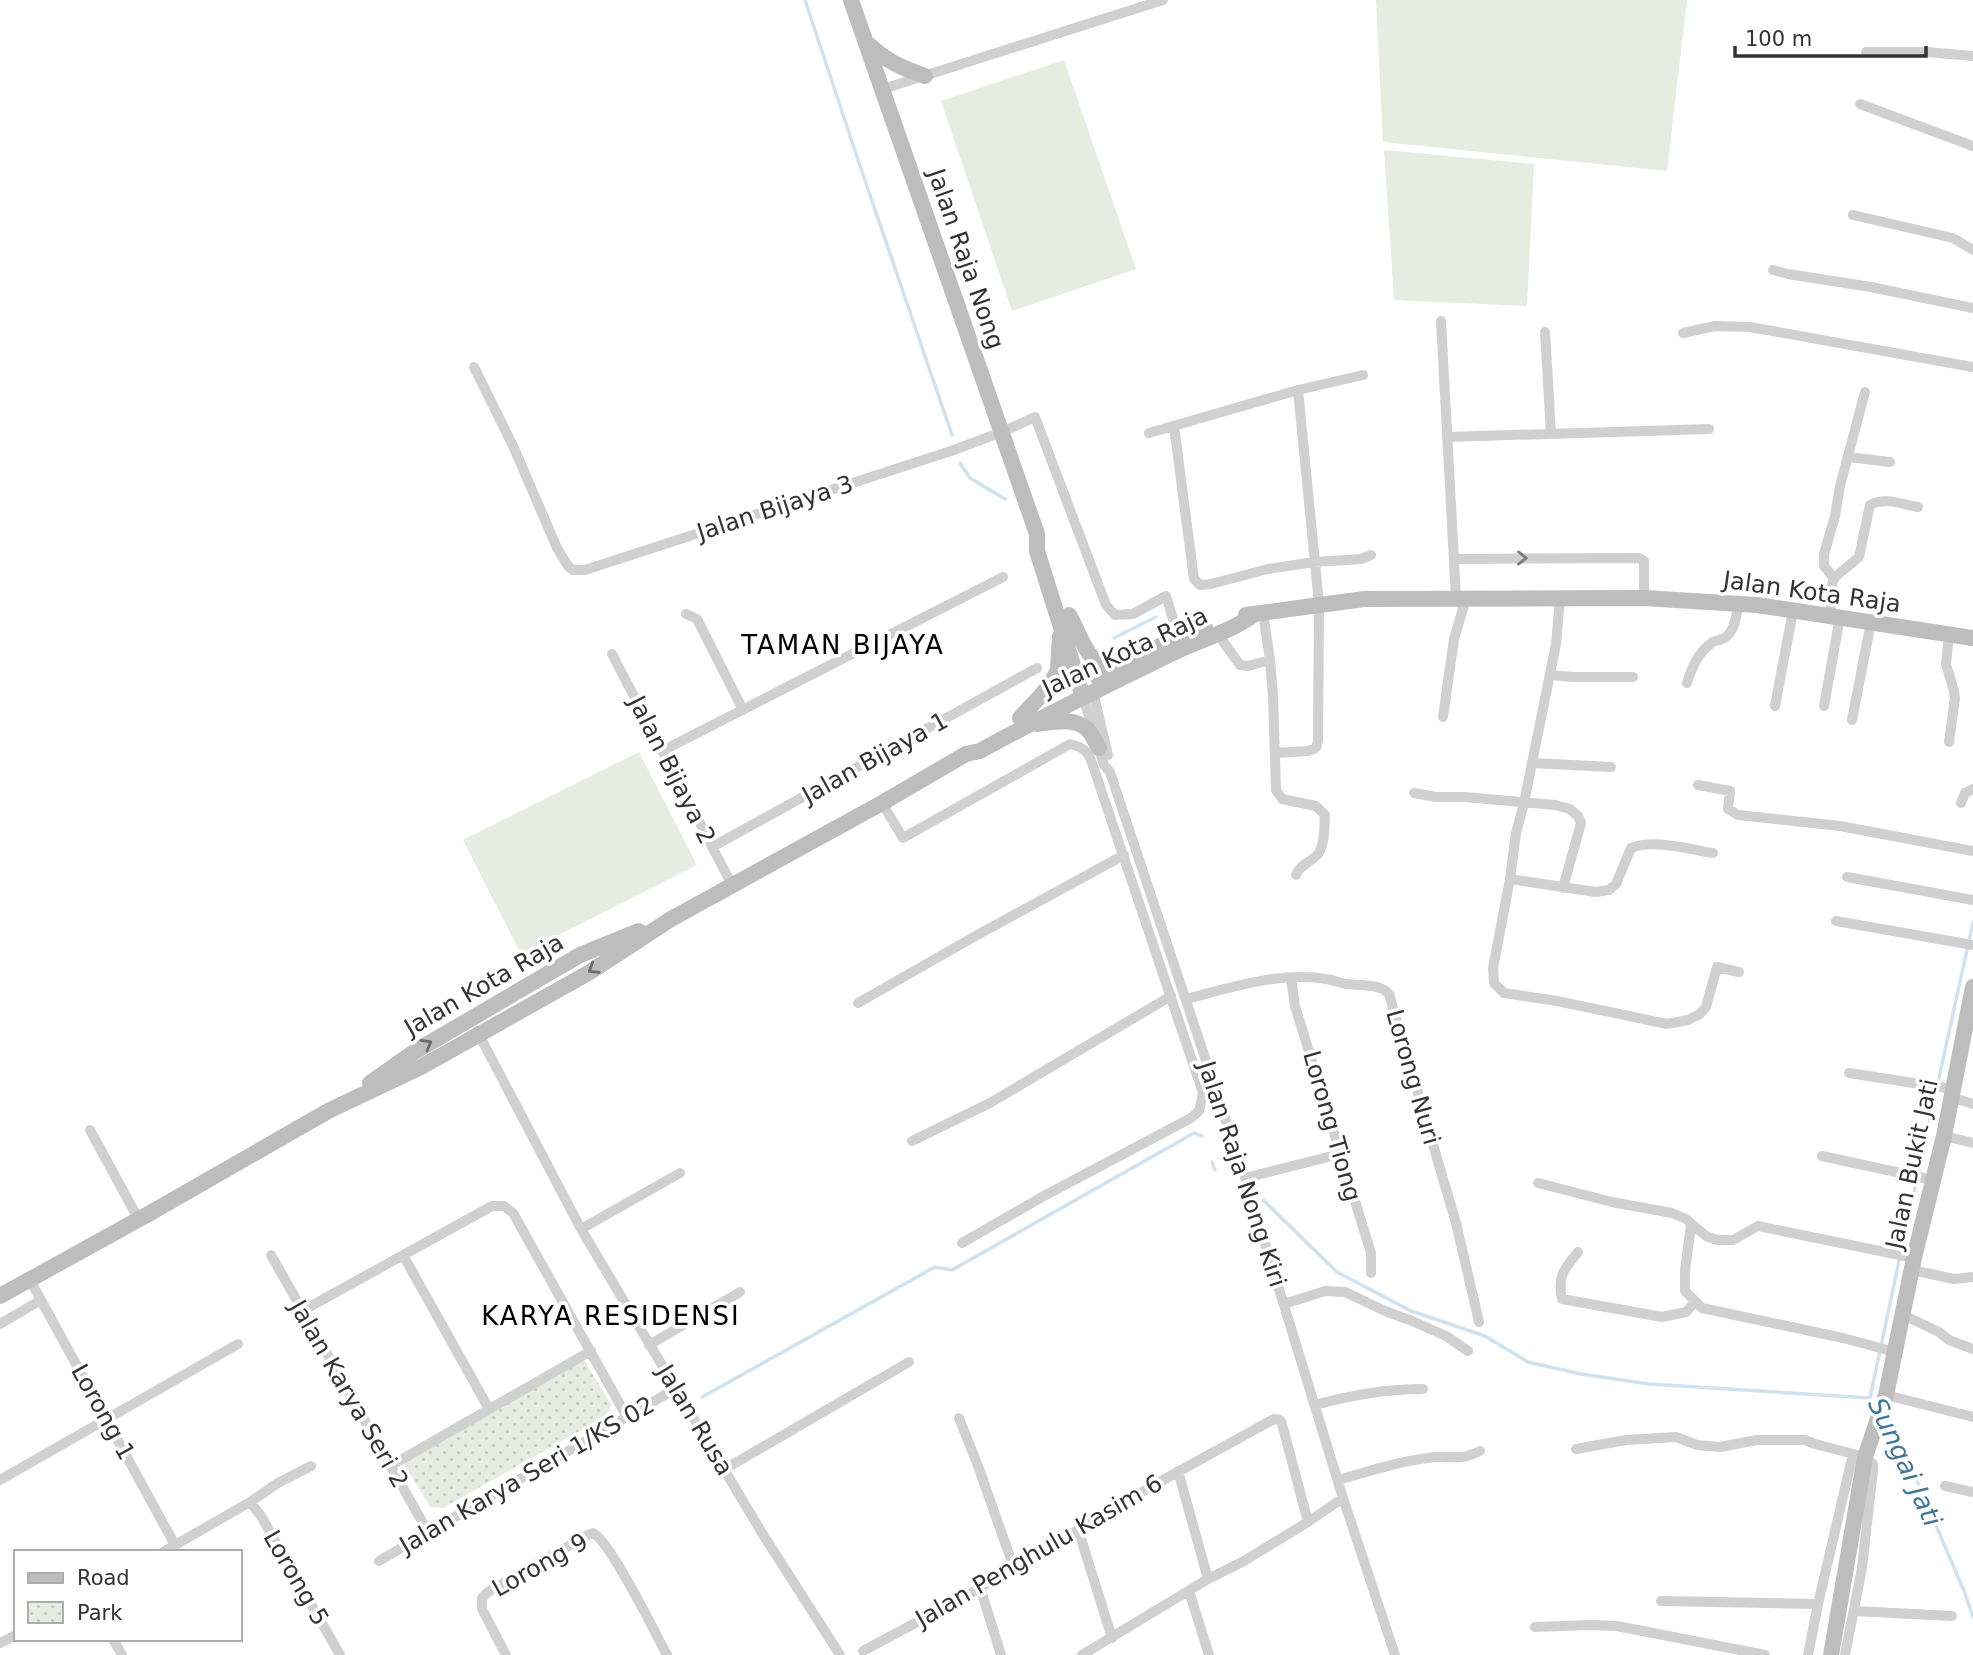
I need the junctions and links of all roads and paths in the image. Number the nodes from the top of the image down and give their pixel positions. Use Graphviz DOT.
graph roads {
  1 [pos="851,0"];
  2 [pos="1163,0"];
  3 [pos="866,43"];
  4 [pos="1866,52"];
  5 [pos="1973,56"];
  6 [pos="925,76"];
  7 [pos="883,89"];
  8 [pos="1860,104"];
  9 [pos="1973,146"];
  10 [pos="1853,215"];
  11 [pos="1973,250"];
  12 [pos="1773,270"];
  13 [pos="1973,308"];
  14 [pos="1441,321"];
  15 [pos="1545,332"];
  16 [pos="1683,333"];
  17 [pos="474,367"];
  18 [pos="1973,367"];
  19 [pos="1363,375"];
  20 [pos="1298,390"];
  21 [pos="1865,392"];
  22 [pos="1174,426"];
  23 [pos="1709,429"];
  24 [pos="1002,432"];
  25 [pos="1149,433"];
  26 [pos="1551,433"];
  27 [pos="1447,436"];
  28 [pos="1849,457"];
  29 [pos="1890,461"];
  30 [pos="1918,508"];
  31 [pos="1371,555"];
  32 [pos="1454,559"];
  33 [pos="1314,562"];
  34 [pos="1003,577"];
  35 [pos="1834,578"];
  36 [pos="1461,598"];
  37 [pos="1560,598"];
  38 [pos="1644,598"];
  39 [pos="1319,604"];
  40 [pos="1738,604"];
  41 [pos="1793,611"];
  42 [pos="1259,613"];
  43 [pos="686,614"];
  44 [pos="1064,617"];
  45 [pos="1835,617"];
  46 [pos="1871,622"];
  47 [pos="1217,633"];
  48 [pos="1949,635"];
  49 [pos="1973,638"];
  50 [pos="1180,643"];
  51 [pos="612,654"];
  52 [pos="1136,658"];
  53 [pos="1270,660"];
  54 [pos="1037,668"];
  55 [pos="1550,675"];
  56 [pos="1633,677"];
  57 [pos="1687,683"];
  58 [pos="1087,689"];
  59 [pos="1775,706"];
  60 [pos="1824,706"];
  61 [pos="743,710"];
  62 [pos="1443,717"];
  63 [pos="1025,720"];
  64 [pos="1852,720"];
  65 [pos="1949,742"];
  66 [pos="1099,748"];
  67 [pos="662,751"];
  68 [pos="1275,753"];
  69 [pos="1532,763"];
  70 [pos="1611,767"];
  71 [pos="1110,772"];
  72 [pos="1698,785"];
  73 [pos="1973,789"];
  74 [pos="1414,793"];
  75 [pos="882,803"];
  76 [pos="1524,803"];
  77 [pos="1961,803"];
  78 [pos="712,847"];
  79 [pos="1973,851"];
  80 [pos="1713,853"];
  81 [pos="1124,855"];
  82 [pos="1296,875"];
  83 [pos="1847,877"];
  84 [pos="1510,879"];
  85 [pos="732,885"];
  86 [pos="1563,888"];
  87 [pos="1973,900"];
  88 [pos="1836,921"];
  89 [pos="1969,944"];
  90 [pos="1739,972"];
  91 [pos="1291,978"];
  92 [pos="1973,987"];
  93 [pos="1171,996"];
  94 [pos="1186,999"];
  95 [pos="859,1003"];
  96 [pos="475,1026"];
  97 [pos="1969,1030"];
  98 [pos="1849,1073"];
  99 [pos="1943,1090"];
  100 [pos="1973,1104"];
  101 [pos="90,1130"];
  102 [pos="1944,1136"];
  103 [pos="912,1141"];
  104 [pos="1973,1143"];
  105 [pos="1340,1154"];
  106 [pos="1822,1156"];
  107 [pos="680,1173"];
  108 [pos="1244,1178"];
  109 [pos="1922,1178"];
  110 [pos="1538,1183"];
  111 [pos="139,1220"];
  112 [pos="1691,1224"];
  113 [pos="582,1229"];
  114 [pos="962,1243"];
  115 [pos="1578,1252"];
  116 [pos="271,1255"];
  117 [pos="403,1255"];
  118 [pos="1913,1264"];
  119 [pos="1371,1273"];
  120 [pos="1973,1277"];
  121 [pos="30,1280"];
  122 [pos="740,1292"];
  123 [pos="0,1296"];
  124 [pos="41,1300"];
  125 [pos="1695,1302"];
  126 [pos="1284,1304"];
  127 [pos="302,1311"];
  128 [pos="1903,1315"];
  129 [pos="1479,1322"];
  130 [pos="0,1324"];
  131 [pos="238,1344"];
  132 [pos="649,1345"];
  133 [pos="1973,1349"];
  134 [pos="1468,1351"];
  135 [pos="1890,1351"];
  136 [pos="590,1352"];
  137 [pos="909,1362"];
  138 [pos="675,1389"];
  139 [pos="1423,1390"];
  140 [pos="1885,1398"];
  141 [pos="1315,1405"];
  142 [pos="489,1409"];
  143 [pos="627,1417"];
  144 [pos="1973,1417"];
  145 [pos="959,1418"];
  146 [pos="107,1420"];
  147 [pos="1576,1449"];
  148 [pos="1480,1451"];
  149 [pos="1859,1456"];
  150 [pos="311,1466"];
  151 [pos="390,1466"];
  152 [pos="725,1469"];
  153 [pos="1178,1471"];
  154 [pos="0,1480"];
  155 [pos="1338,1480"];
  156 [pos="1945,1486"];
  157 [pos="1973,1492"];
  158 [pos="1343,1498"];
  159 [pos="250,1502"];
  160 [pos="1308,1522"];
  161 [pos="1077,1529"];
  162 [pos="428,1532"];
  163 [pos="175,1545"];
  164 [pos="166,1550"];
  165 [pos="379,1561"];
  166 [pos="1014,1568"];
  167 [pos="1208,1580"];
  168 [pos="980,1587"];
  169 [pos="1189,1591"];
  170 [pos="1661,1601"];
  171 [pos="1818,1604"];
  172 [pos="1854,1611"];
  173 [pos="1952,1616"];
  174 [pos="1535,1627"];
  175 [pos="1112,1638"];
  176 [pos="863,1651"];
  177 [pos="1084,1654"];
  178 [pos="340,1655"];
  179 [pos="506,1655"];
  180 [pos="667,1655"];
  181 [pos="840,1655"];
  182 [pos="1001,1655"];
  183 [pos="1209,1655"];
  184 [pos="1395,1655"];
  185 [pos="1765,1655"];
  186 [pos="1808,1655"];
  187 [pos="1831,1655"];
  188 [pos="1845,1655"];
  1 -- 3 [label="main road, Jalan Raja Nong"];
  2 -- 6 [label="street"];
  3 -- 6 [label="main road"];
  3 -- 7 [label="main road, Jalan Raja Nong"];
  4 -- 5 [label="street"];
  6 -- 7 [label="street"];
  7 -- 24 [label="main road, Jalan Raja Nong"];
  8 -- 9 [label="street"];
  10 -- 11 [label="street"];
  12 -- 13 [label="street"];
  14 -- 27 [label="street"];
  15 -- 26 [label="street"];
  16 -- 18 [label="street"];
  17 -- 24 [label="street, Jalan Bijaya 3"];
  19 -- 20 [label="street"];
  20 -- 22 [label="street"];
  20 -- 33 [label="street"];
  21 -- 28 [label="street"];
  22 -- 25 [label="street"];
  22 -- 33 [label="street"];
  23 -- 26 [label="street"];
  24 -- 44 [label="main road, Jalan Raja Nong"];
  24 -- 50 [label="street"];
  26 -- 27 [label="street"];
  27 -- 32 [label="street"];
  28 -- 29 [label="street"];
  28 -- 35 [label="street"];
  30 -- 35 [label="street"];
  31 -- 33 [label="street"];
  32 -- 36 [label="street"];
  32 -- 38 [label="street, one-way"];
  33 -- 39 [label="street"];
  34 -- 61 [label="street"];
  35 -- 45 [label="street"];
  36 -- 37 [label="main road, Jalan Kota Raja"];
  36 -- 39 [label="main road, Jalan Kota Raja"];
  36 -- 62 [label="street"];
  37 -- 38 [label="main road, Jalan Kota Raja"];
  37 -- 55 [label="street"];
  38 -- 40 [label="main road, Jalan Kota Raja"];
  39 -- 42 [label="main road, Jalan Kota Raja"];
  39 -- 68 [label="street"];
  40 -- 41 [label="main road, Jalan Kota Raja"];
  40 -- 57 [label="street"];
  41 -- 45 [label="main road, Jalan Kota Raja"];
  41 -- 59 [label="street"];
  42 -- 47 [label="main road, Jalan Kota Raja"];
  42 -- 50 [label="main road"];
  42 -- 53 [label="street"];
  43 -- 61 [label="street"];
  44 -- 52 [label="main road"];
  44 -- 58 [label="main road, Jalan Raja Nong"];
  44 -- 63 [label="main road"];
  45 -- 46 [label="main road, Jalan Kota Raja"];
  45 -- 60 [label="street"];
  46 -- 48 [label="main road, Jalan Kota Raja"];
  46 -- 64 [label="street"];
  47 -- 50 [label="main road, Jalan Kota Raja"];
  47 -- 53 [label="street"];
  48 -- 49 [label="main road, Jalan Kota Raja"];
  48 -- 65 [label="street"];
  50 -- 52 [label="main road"];
  50 -- 58 [label="main road, Jalan Kota Raja"];
  51 -- 67 [label="street, Jalan Bijaya 2"];
  52 -- 58 [label="main road"];
  53 -- 68 [label="street"];
  54 -- 78 [label="street, Jalan Bijaya 1"];
  55 -- 56 [label="street"];
  55 -- 69 [label="street"];
  58 -- 63 [label="main road, Jalan Kota Raja"];
  58 -- 66 [label="street, Jalan Raja Nong Kiri"];
  58 -- 71 [label="street"];
  61 -- 67 [label="street"];
  63 -- 66 [label="main road"];
  63 -- 75 [label="main road, Jalan Kota Raja"];
  66 -- 71 [label="street, Jalan Raja Nong Kiri"];
  67 -- 78 [label="street, Jalan Bijaya 2"];
  68 -- 82 [label="street"];
  69 -- 70 [label="street"];
  69 -- 76 [label="street"];
  71 -- 94 [label="street, Jalan Raja Nong Kiri"];
  72 -- 79 [label="street"];
  73 -- 77 [label="street"];
  74 -- 76 [label="street"];
  75 -- 81 [label="street"];
  75 -- 85 [label="main road, Jalan Kota Raja"];
  76 -- 84 [label="street"];
  76 -- 86 [label="street"];
  78 -- 85 [label="street, Jalan Bijaya 2"];
  80 -- 86 [label="street"];
  81 -- 93 [label="street"];
  81 -- 95 [label="street"];
  83 -- 87 [label="street"];
  84 -- 86 [label="street"];
  84 -- 90 [label="street"];
  85 -- 96 [label="main road, Jalan Kota Raja"];
  88 -- 89 [label="street"];
  91 -- 94 [label="street, Lorong Nuri"];
  91 -- 105 [label="street, Lorong Tiong"];
  91 -- 129 [label="street, Lorong Nuri"];
  92 -- 97 [label="main road, Jalan Bukit Jati"];
  93 -- 103 [label="street"];
  93 -- 114 [label="street"];
  94 -- 108 [label="street, Jalan Raja Nong Kiri"];
  96 -- 111 [label="main road, Jalan Kota Raja"];
  96 -- 113 [label="street, Jalan Rusa"];
  97 -- 99 [label="main road, Jalan Bukit Jati"];
  98 -- 99 [label="street"];
  99 -- 100 [label="street"];
  99 -- 102 [label="main road, Jalan Bukit Jati"];
  101 -- 111 [label="street"];
  102 -- 104 [label="street"];
  102 -- 109 [label="main road, Jalan Bukit Jati"];
  105 -- 108 [label="street"];
  105 -- 119 [label="street, Lorong Tiong"];
  106 -- 109 [label="street"];
  107 -- 113 [label="street"];
  108 -- 126 [label="street, Jalan Raja Nong Kiri"];
  109 -- 118 [label="main road, Jalan Bukit Jati"];
  110 -- 112 [label="street"];
  111 -- 121 [label="main road, Jalan Kota Raja"];
  112 -- 118 [label="street"];
  112 -- 125 [label="street"];
  113 -- 132 [label="street, Jalan Rusa"];
  115 -- 125 [label="street"];
  116 -- 127 [label="street, Jalan Karya Seri 2"];
  117 -- 127 [label="street"];
  117 -- 136 [label="street"];
  117 -- 142 [label="street"];
  118 -- 120 [label="street"];
  118 -- 128 [label="main road, Jalan Bukit Jati"];
  121 -- 123 [label="main road, Jalan Kota Raja"];
  121 -- 124 [label="street, Lorong 1"];
  122 -- 132 [label="street"];
  124 -- 130 [label="street"];
  124 -- 146 [label="street, Lorong 1"];
  125 -- 135 [label="street"];
  126 -- 134 [label="street"];
  126 -- 141 [label="street, Jalan Raja Nong Kiri"];
  127 -- 151 [label="street, Jalan Karya Seri 2"];
  128 -- 133 [label="street"];
  128 -- 135 [label="main road, Jalan Bukit Jati"];
  131 -- 146 [label="street"];
  132 -- 138 [label="street, Jalan Rusa"];
  135 -- 140 [label="main road, Jalan Bukit Jati"];
  136 -- 142 [label="street"];
  136 -- 143 [label="street"];
  137 -- 152 [label="street"];
  138 -- 143 [label="street, Jalan Karya Seri 1/KS 02"];
  138 -- 152 [label="street, Jalan Rusa"];
  139 -- 141 [label="street"];
  140 -- 144 [label="street"];
  140 -- 149 [label="main road, Jalan Bukit Jati"];
  141 -- 155 [label="street, Jalan Raja Nong Kiri"];
  142 -- 151 [label="street"];
  143 -- 162 [label="street, Jalan Karya Seri 1/KS 02"];
  145 -- 166 [label="street"];
  146 -- 154 [label="street"];
  146 -- 163 [label="street, Lorong 1"];
  147 -- 149 [label="street"];
  148 -- 155 [label="street"];
  149 -- 171 [label="street"];
  149 -- 172 [label="street"];
  149 -- 187 [label="main road, Jalan Bukit Jati"];
  150 -- 159 [label="street"];
  151 -- 162 [label="street, Jalan Karya Seri 2"];
  152 -- 181 [label="street, Jalan Rusa"];
  153 -- 160 [label="street, Jalan Penghulu Kasim 6"];
  153 -- 161 [label="street, Jalan Penghulu Kasim 6"];
  153 -- 167 [label="street"];
  155 -- 158 [label="street, Jalan Raja Nong Kiri"];
  156 -- 157 [label="street"];
  158 -- 160 [label="street"];
  158 -- 184 [label="street, Jalan Raja Nong Kiri"];
  159 -- 163 [label="street"];
  159 -- 178 [label="street, Lorong 5"];
  160 -- 167 [label="street"];
  161 -- 166 [label="street, Jalan Penghulu Kasim 6"];
  161 -- 175 [label="street"];
  162 -- 165 [label="street, Jalan Karya Seri 1/KS 02"];
  163 -- 164 [label="street"];
  166 -- 168 [label="street, Jalan Penghulu Kasim 6"];
  167 -- 169 [label="street"];
  168 -- 176 [label="street, Jalan Penghulu Kasim 6"];
  168 -- 182 [label="street"];
  169 -- 175 [label="street"];
  169 -- 183 [label="street"];
  170 -- 171 [label="street"];
  171 -- 186 [label="street"];
  172 -- 173 [label="street"];
  172 -- 188 [label="street"];
  174 -- 185 [label="street"];
  175 -- 177 [label="street"];
  179 -- 180 [label="street, Lorong 9"];
}
